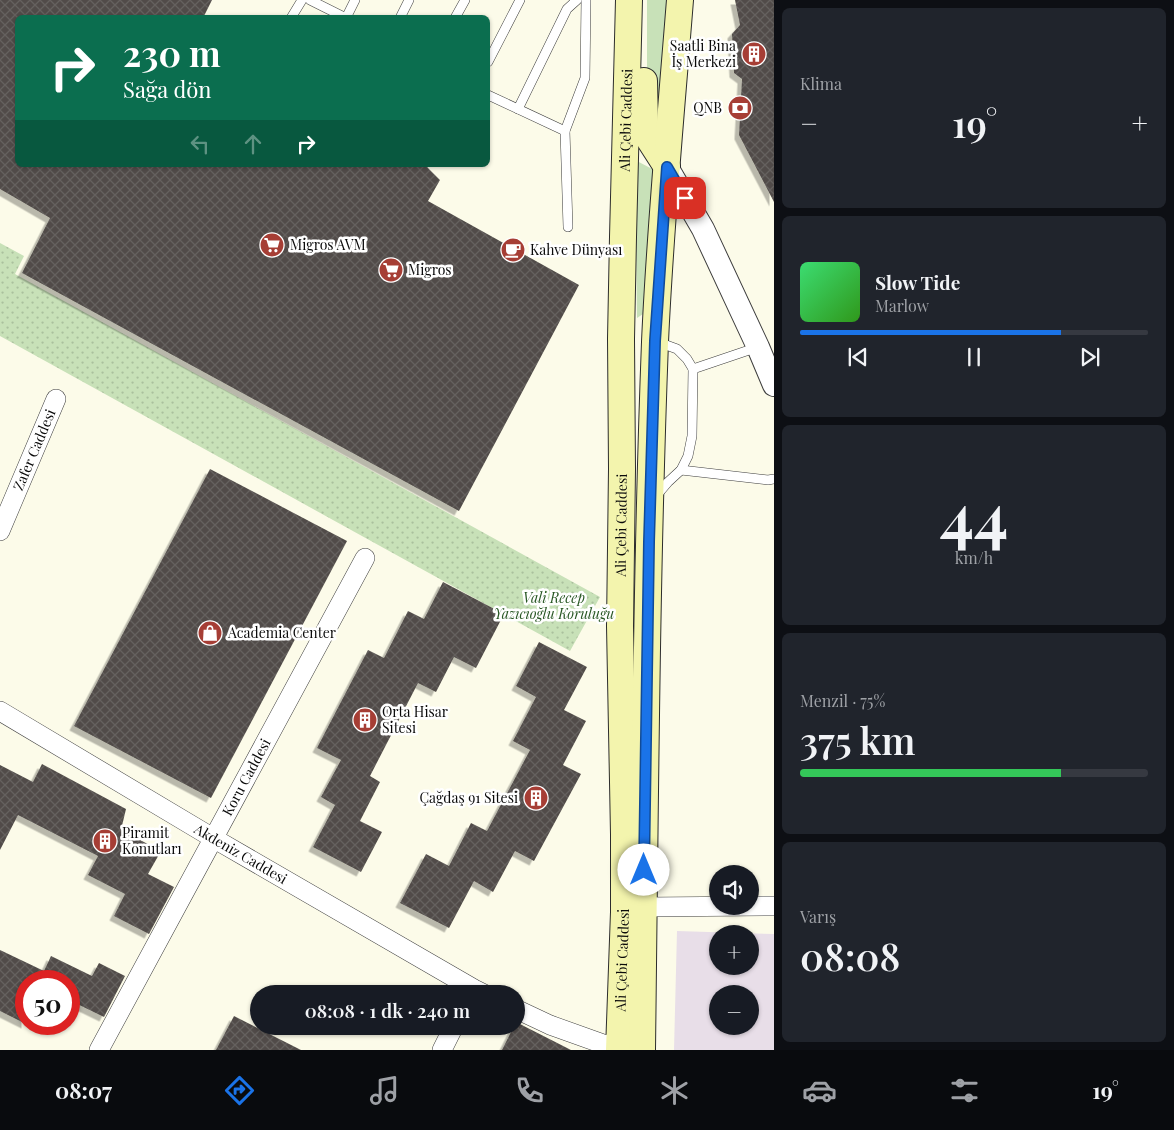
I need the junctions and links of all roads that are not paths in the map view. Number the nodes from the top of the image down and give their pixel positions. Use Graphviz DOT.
graph roads {
  1 [pos="302,0"];
  2 [pos="310,0"];
  3 [pos="356,0"];
  4 [pos="409,0"];
  5 [pos="465,0"];
  6 [pos="520,0"];
  7 [pos="577,0"];
  8 [pos="586,0"];
  9 [pos="629,0"];
  10 [pos="644,0"];
  11 [pos="680,0"];
  12 [pos="293,15"];
  13 [pos="340,15"];
  14 [pos="348,15"];
  15 [pos="402,15"];
  16 [pos="457,15"];
  17 [pos="490,58"];
  18 [pos="490,96"];
  19 [pos="518,109"];
  20 [pos="564,131"];
  21 [pos="667,167"];
  22 [pos="568,227"];
  23 [pos="621,339"];
  24 [pos="655,341"];
  25 [pos="758,347"];
  26 [pos="693,369"];
  27 [pos="774,385"];
  28 [pos="56,399"];
  29 [pos="681,470"];
  30 [pos="774,479"];
  31 [pos="650,507"];
  32 [pos="0,531"];
  33 [pos="365,558"];
  34 [pos="0,711"];
  35 [pos="213,838"];
  36 [pos="774,906"];
  37 [pos="644,907"];
  38 [pos="464,985"];
  39 [pos="525,1013"];
  40 [pos="450,1035"];
  41 [pos="627,1049"];
  42 [pos="99,1050"];
  43 [pos="442,1050"];
  1 -- 12 [label="lane"];
  2 -- 13 [label="lane"];
  3 -- 14 [label="lane"];
  4 -- 15 [label="lane"];
  5 -- 16 [label="lane"];
  6 -- 17 [label="lane"];
  7 -- 19 [label="lane"];
  8 -- 20 [label="lane"];
  9 -- 23 [label="main road, Ali Çebi Caddesi"];
  10 -- 21 [label="main road"];
  11 -- 21 [label="main road, Ali Çebi Caddesi"];
  18 -- 19 [label="lane"];
  19 -- 20 [label="lane"];
  20 -- 22 [label="lane"];
  21 -- 24 [label="main road, Ali Çebi Caddesi"];
  21 -- 25 [label="street"];
  23 -- 24 [label="main road"];
  23 -- 41 [label="main road, Ali Çebi Caddesi"];
  24 -- 26 [label="lane"];
  24 -- 31 [label="main road, Ali Çebi Caddesi"];
  25 -- 26 [label="lane"];
  25 -- 27 [label="street"];
  26 -- 29 [label="lane"];
  28 -- 32 [label="street, Zafer Caddesi"];
  29 -- 30 [label="lane"];
  29 -- 31 [label="lane"];
  31 -- 37 [label="main road, Ali Çebi Caddesi"];
  33 -- 35 [label="street, Koru Caddesi"];
  34 -- 35 [label="street, Akdeniz Caddesi"];
  35 -- 38 [label="street, Akdeniz Caddesi"];
  35 -- 42 [label="street, Koru Caddesi"];
  36 -- 37 [label="street"];
  37 -- 41 [label="main road, Ali Çebi Caddesi"];
  39 -- 41 [label="street"];
  40 -- 43 [label="street"];
}
